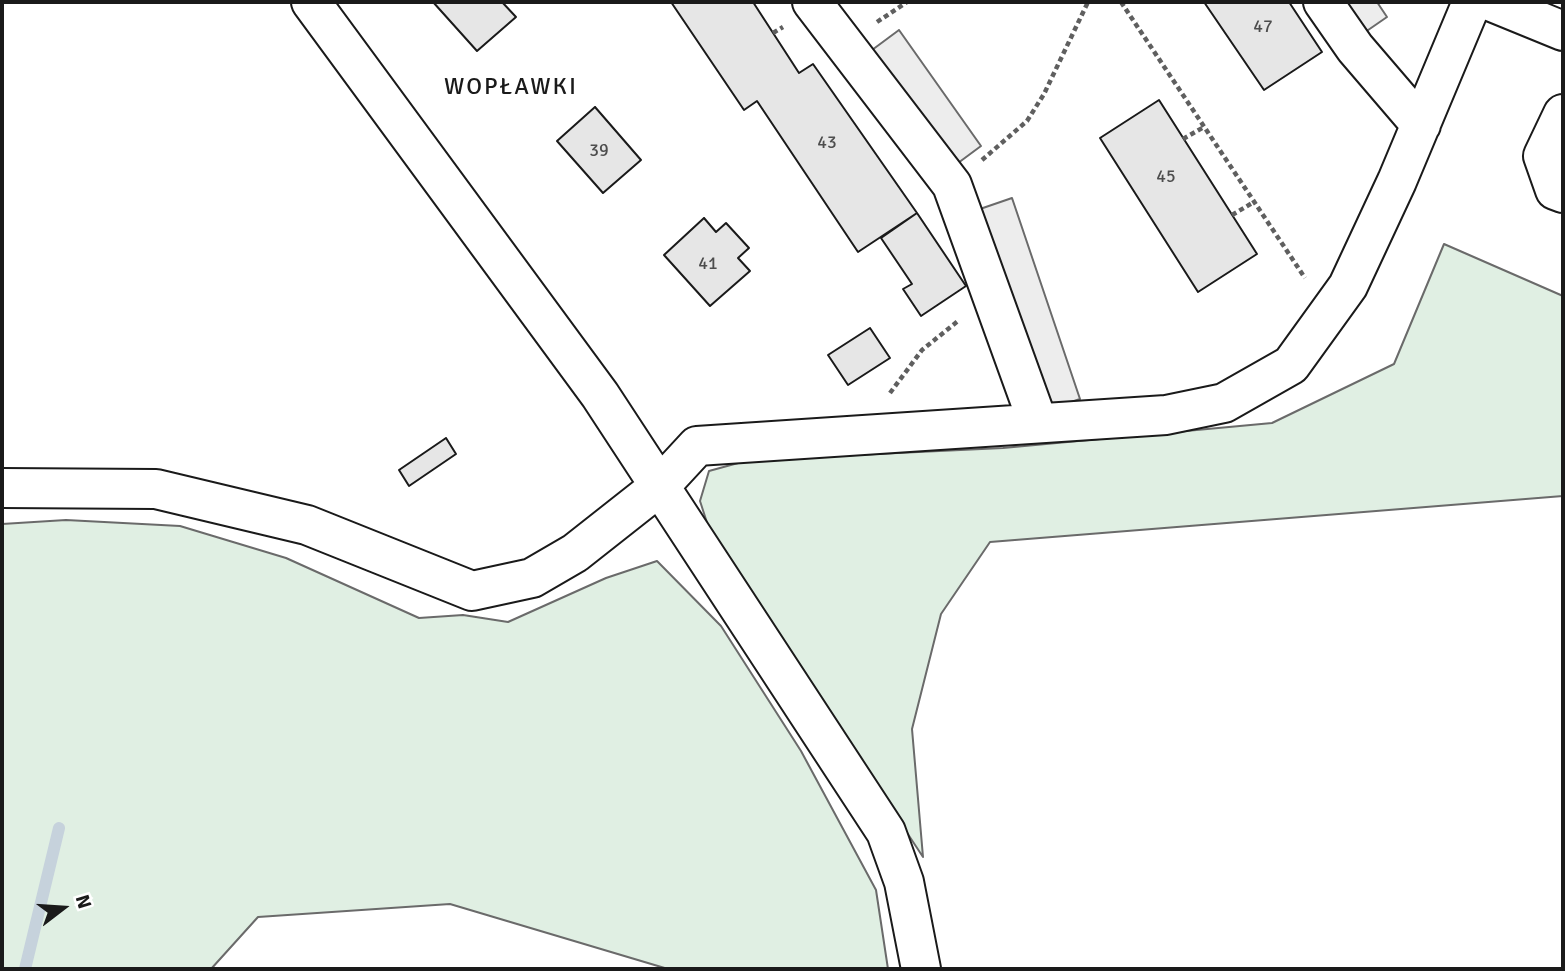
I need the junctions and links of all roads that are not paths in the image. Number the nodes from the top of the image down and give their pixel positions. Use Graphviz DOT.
graph roads {
  1 [pos="311,2"];
  2 [pos="812,2"];
  3 [pos="1323,2"];
  4 [pos="1472,2"];
  5 [pos="1492,2"];
  6 [pos="1563,31"];
  7 [pos="1563,114"];
  8 [pos="1421,125"];
  9 [pos="1563,193"];
  10 [pos="1038,423"];
  11 [pos="660,486"];
  12 [pos="2,488"];
  13 [pos="921,969"];
  1 -- 11 [label="street"];
  2 -- 10 [label="street"];
  3 -- 8 [label="street"];
  4 -- 8 [label="street"];
  5 -- 6 [label="street"];
  7 -- 9 [label="street"];
  8 -- 10 [label="street"];
  10 -- 11 [label="street"];
  11 -- 12 [label="street"];
  11 -- 13 [label="street"];
}
